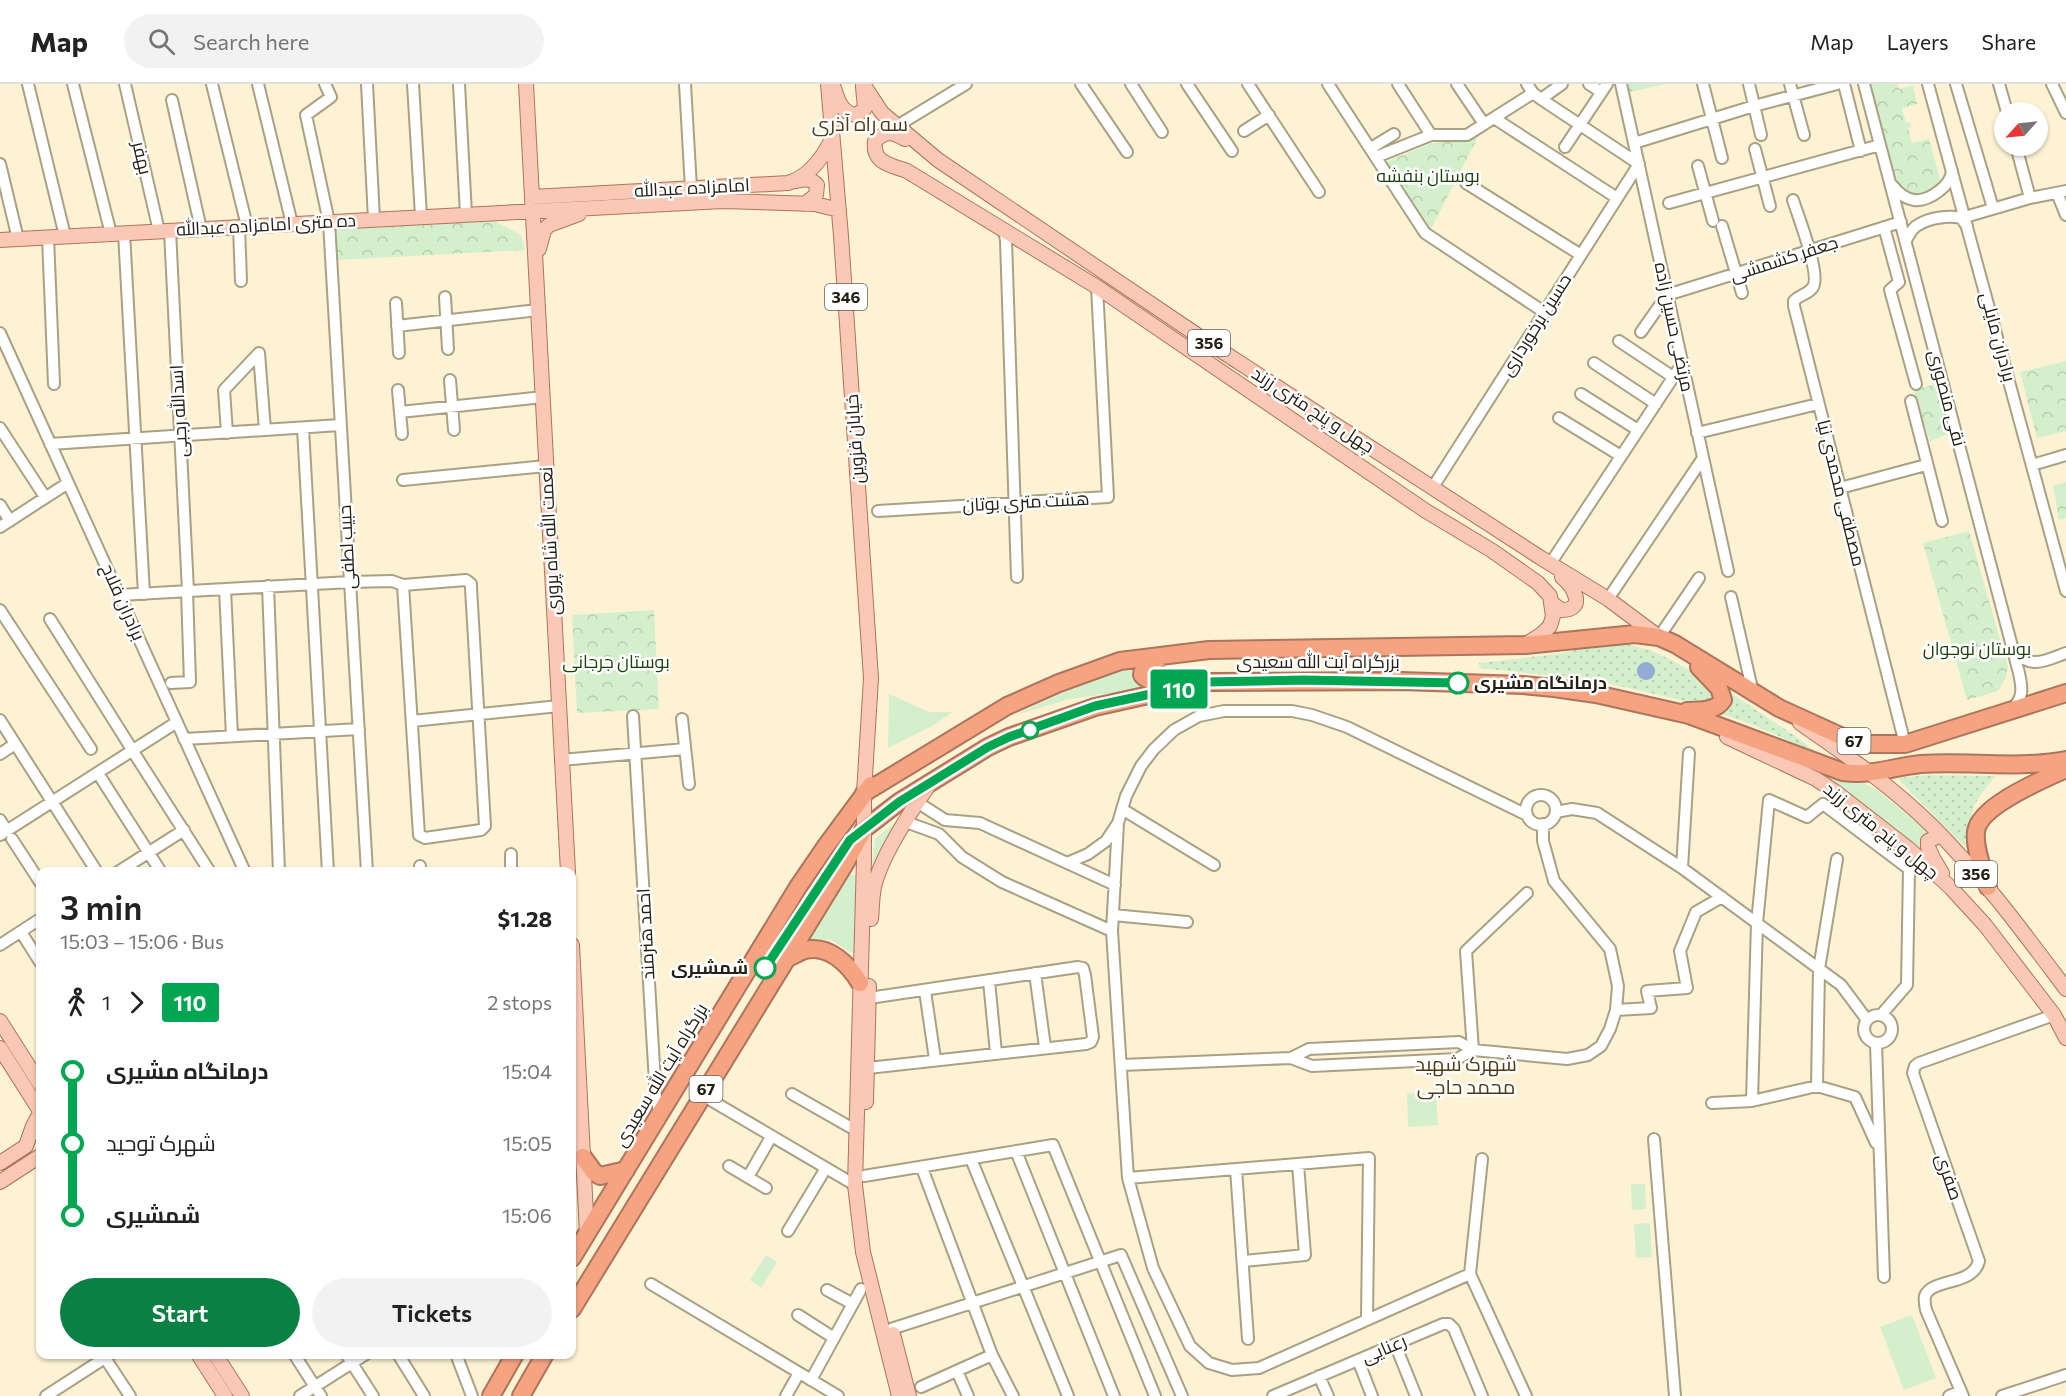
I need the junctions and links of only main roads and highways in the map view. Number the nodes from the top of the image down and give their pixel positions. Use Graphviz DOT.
graph roads {
  1 [pos="526,84"];
  2 [pos="830,84"];
  3 [pos="863,85"];
  4 [pos="832,139"];
  5 [pos="923,149"];
  6 [pos="794,182"];
  7 [pos="532,203"];
  8 [pos="805,204"];
  9 [pos="601,208"];
  10 [pos="839,210"];
  11 [pos="507,212"];
  12 [pos="0,240"];
  13 [pos="534,241"];
  14 [pos="535,259"];
  15 [pos="1545,561"];
  16 [pos="1552,603"];
  17 [pos="1667,640"];
  18 [pos="1525,645"];
  19 [pos="1166,655"];
  20 [pos="1207,682"];
  21 [pos="2066,693"];
  22 [pos="1779,708"];
  23 [pos="1671,711"];
  24 [pos="2066,760"];
  25 [pos="2066,769"];
  26 [pos="1872,774"];
  27 [pos="930,783"];
  28 [pos="864,793"];
  29 [pos="864,829"];
  30 [pos="1941,835"];
  31 [pos="568,867"];
  32 [pos="1988,887"];
  33 [pos="1951,888"];
  34 [pos="787,958"];
  35 [pos="860,983"];
  36 [pos="2066,989"];
  37 [pos="0,1021"];
  38 [pos="2066,1038"];
  39 [pos="0,1048"];
  40 [pos="576,1064"];
  41 [pos="863,1068"];
  42 [pos="36,1078"];
  43 [pos="36,1106"];
  44 [pos="36,1120"];
  45 [pos="583,1157"];
  46 [pos="36,1160"];
  47 [pos="0,1163"];
  48 [pos="626,1170"];
  49 [pos="0,1182"];
  50 [pos="586,1233"];
  51 [pos="576,1251"];
  52 [pos="576,1302"];
  53 [pos="887,1330"];
  54 [pos="201,1359"];
  55 [pos="218,1359"];
  56 [pos="512,1359"];
  57 [pos="542,1359"];
  58 [pos="225,1396"];
  59 [pos="242,1396"];
  60 [pos="491,1396"];
  61 [pos="521,1396"];
  62 [pos="899,1396"];
  63 [pos="909,1396"];
  1 -- 7 [label="main road, نعمت الله شاه پروری"];
  2 -- 3 [label="main road"];
  2 -- 4 [label="main road, خیابان قزوین / 346"];
  3 -- 5 [label="main road, چهل و پنج متری زرند / 356"];
  4 -- 6 [label="main road"];
  4 -- 10 [label="main road, خیابان قزوین / 346"];
  5 -- 15 [label="main road, چهل و پنج متری زرند / 356"];
  5 -- 16 [label="main road, چهل و پنج متری زرند / 356"];
  6 -- 7 [label="main road, امامزاده عبدالله"];
  6 -- 8 [label="main road"];
  7 -- 9 [label="main road, امامزاده عبدالله"];
  7 -- 11 [label="main road, ده متری امامزاده عبدالله"];
  7 -- 13 [label="main road, نعمت الله شاه پروری"];
  8 -- 9 [label="main road, امامزاده عبدالله"];
  8 -- 10 [label="main road, امامزاده عبدالله"];
  9 -- 14 [label="main road"];
  10 -- 28 [label="main road, خیابان قزوین / 346"];
  11 -- 12 [label="main road, ده متری امامزاده عبدالله"];
  11 -- 13 [label="main road"];
  13 -- 14 [label="main road, نعمت الله شاه پروری"];
  14 -- 31 [label="main road, نعمت الله شاه پروری"];
  15 -- 16 [label="main road"];
  15 -- 17 [label="main road, چهل و پنج متری زرند / 356"];
  16 -- 18 [label="main road"];
  17 -- 18 [label="highway, بزرگراه آیت الله سعیدی / 67"];
  17 -- 22 [label="highway, بزرگراه آیت الله سعیدی / 67"];
  17 -- 23 [label="highway"];
  18 -- 19 [label="highway, بزرگراه آیت الله سعیدی / 67"];
  19 -- 20 [label="highway"];
  19 -- 28 [label="highway, بزرگراه آیت الله سعیدی / 67"];
  20 -- 23 [label="highway, بزرگراه آیت الله سعیدی / 67"];
  20 -- 27 [label="highway, بزرگراه آیت الله سعیدی / 67"];
  21 -- 22 [label="highway, بزرگراه آیت الله سعیدی / 67"];
  22 -- 26 [label="main road, چهل و پنج متری زرند / 356"];
  23 -- 26 [label="highway, بزرگراه آیت الله سعیدی / 67"];
  23 -- 33 [label="main road, چهل و پنج متری زرند / 356"];
  24 -- 26 [label="highway, بزرگراه آیت الله سعیدی / 67"];
  25 -- 32 [label="highway"];
  26 -- 30 [label="main road, چهل و پنج متری زرند / 356"];
  27 -- 29 [label="highway, بزرگراه آیت الله سعیدی / 67"];
  27 -- 41 [label="main road"];
  28 -- 29 [label="main road, خیابان قزوین"];
  28 -- 48 [label="highway, بزرگراه آیت الله سعیدی / 67"];
  29 -- 34 [label="highway, بزرگراه آیت الله سعیدی / 67"];
  29 -- 35 [label="main road"];
  30 -- 32 [label="main road, چهل و پنج متری زرند / 356"];
  30 -- 33 [label="main road"];
  32 -- 36 [label="main road, چهل و پنج متری زرند / 356"];
  33 -- 38 [label="main road, چهل و پنج متری زرند / 356"];
  34 -- 35 [label="highway"];
  34 -- 52 [label="highway, بزرگراه آیت الله سعیدی / 67"];
  35 -- 41 [label="main road"];
  37 -- 42 [label="main road"];
  39 -- 43 [label="main road"];
  40 -- 45 [label="main road"];
  41 -- 53 [label="main road"];
  44 -- 47 [label="main road"];
  45 -- 48 [label="highway"];
  45 -- 50 [label="main road"];
  46 -- 49 [label="main road"];
  48 -- 50 [label="highway, بزرگراه آیت الله سعیدی / 67"];
  50 -- 51 [label="highway, بزرگراه آیت الله سعیدی / 67"];
  53 -- 62 [label="main road"];
  53 -- 63 [label="main road"];
  54 -- 58 [label="main road"];
  55 -- 59 [label="main road"];
  56 -- 60 [label="highway"];
  57 -- 61 [label="highway"];
}
